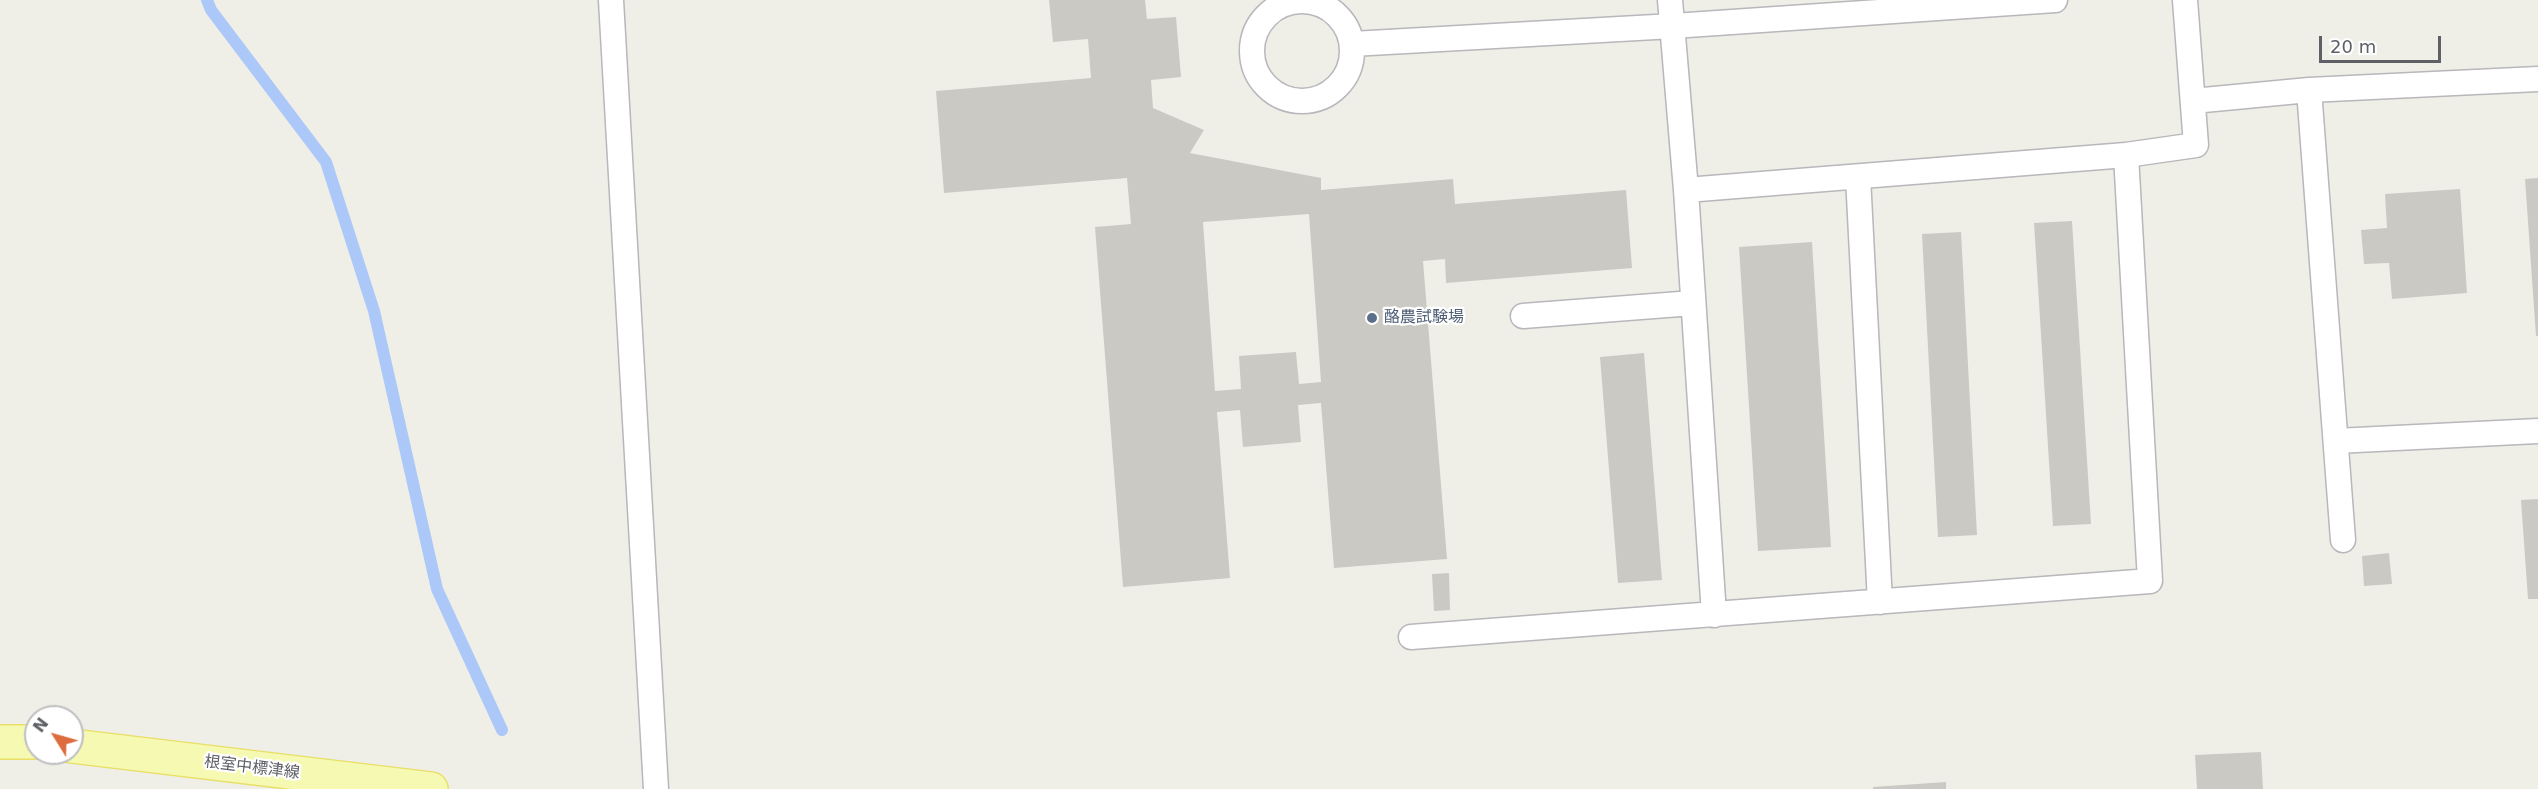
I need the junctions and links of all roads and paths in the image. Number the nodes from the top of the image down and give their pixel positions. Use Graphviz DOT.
graph roads {
  1 [pos="611,0"];
  2 [pos="1671,0"];
  3 [pos="2055,0"];
  4 [pos="2185,0"];
  5 [pos="1290,1"];
  6 [pos="1673,26"];
  7 [pos="1352,44"];
  8 [pos="2538,79"];
  9 [pos="2309,90"];
  10 [pos="2193,101"];
  11 [pos="2126,155"];
  12 [pos="1858,177"];
  13 [pos="1686,190"];
  14 [pos="1693,303"];
  15 [pos="1523,316"];
  16 [pos="2538,431"];
  17 [pos="2336,441"];
  18 [pos="2343,540"];
  19 [pos="1880,602"];
  20 [pos="1714,615"];
  21 [pos="1412,637"];
  22 [pos="0,742"];
  23 [pos="24,742"];
  24 [pos="84,747"];
  25 [pos="431,789"];
  26 [pos="656,789"];
  1 -- 26 [label="lane"];
  2 -- 6 [label="lane"];
  3 -- 6 [label="lane"];
  4 -- 10 [label="lane"];
  5 -- 7 [label="lane"];
  5 -- 7 [label="lane"];
  6 -- 7 [label="lane"];
  6 -- 13 [label="lane"];
  8 -- 9 [label="lane"];
  9 -- 10 [label="lane"];
  9 -- 17 [label="lane"];
  10 -- 11 [label="lane"];
  11 -- 12 [label="lane"];
  11 -- 19 [label="lane"];
  12 -- 13 [label="lane"];
  12 -- 19 [label="lane"];
  13 -- 14 [label="lane"];
  14 -- 15 [label="lane"];
  14 -- 20 [label="lane"];
  16 -- 17 [label="lane"];
  17 -- 18 [label="lane"];
  19 -- 20 [label="lane"];
  20 -- 21 [label="lane"];
  22 -- 23 [label="main road"];
  24 -- 25 [label="main road, 根室中標津線"];
}
